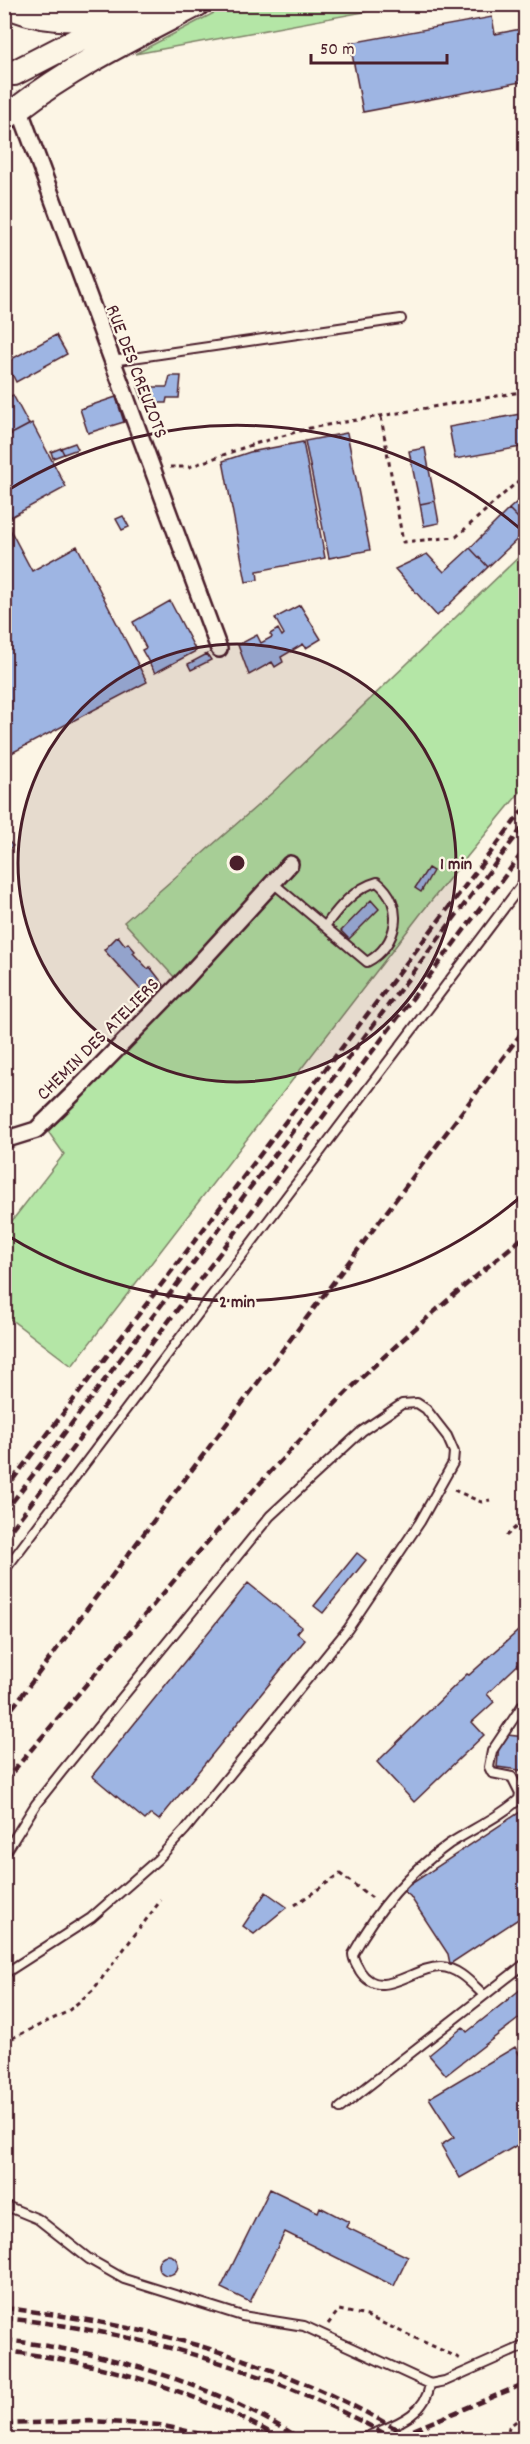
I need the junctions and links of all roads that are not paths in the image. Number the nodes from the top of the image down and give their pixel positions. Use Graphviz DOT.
graph roads {
  1 [pos="6,4"];
  2 [pos="148,4"];
  3 [pos="197,4"];
  4 [pos="124,16"];
  5 [pos="8,88"];
  6 [pos="401,319"];
  7 [pos="110,361"];
  8 [pos="219,649"];
  9 [pos="290,864"];
  10 [pos="525,879"];
  11 [pos="273,883"];
  12 [pos="326,925"];
  13 [pos="4,1140"];
  14 [pos="4,1571"];
  15 [pos="525,1700"];
  16 [pos="4,1855"];
  17 [pos="525,1963"];
  18 [pos="4,1974"];
  19 [pos="484,1995"];
  20 [pos="340,2108"];
  21 [pos="4,2205"];
  22 [pos="525,2345"];
  23 [pos="430,2384"];
  24 [pos="360,2439"];
  1 -- 4 [label="main road"];
  2 -- 4 [label="main road"];
  3 -- 5 [label="main road"];
  4 -- 5 [label="main road"];
  5 -- 7 [label="street, RUE DES CREUZOTS"];
  6 -- 7 [label="lane"];
  7 -- 8 [label="street, RUE DES CREUZOTS"];
  9 -- 11 [label="street, CHEMIN DES ATELIERS"];
  10 -- 14 [label="lane"];
  11 -- 12 [label="lane"];
  11 -- 13 [label="street, CHEMIN DES ATELIERS"];
  12 -- 12 [label="lane"];
  15 -- 19 [label="lane"];
  16 -- 18 [label="lane"];
  17 -- 19 [label="lane"];
  19 -- 20 [label="lane"];
  21 -- 23 [label="lane"];
  22 -- 23 [label="lane"];
  23 -- 24 [label="lane"];
}
